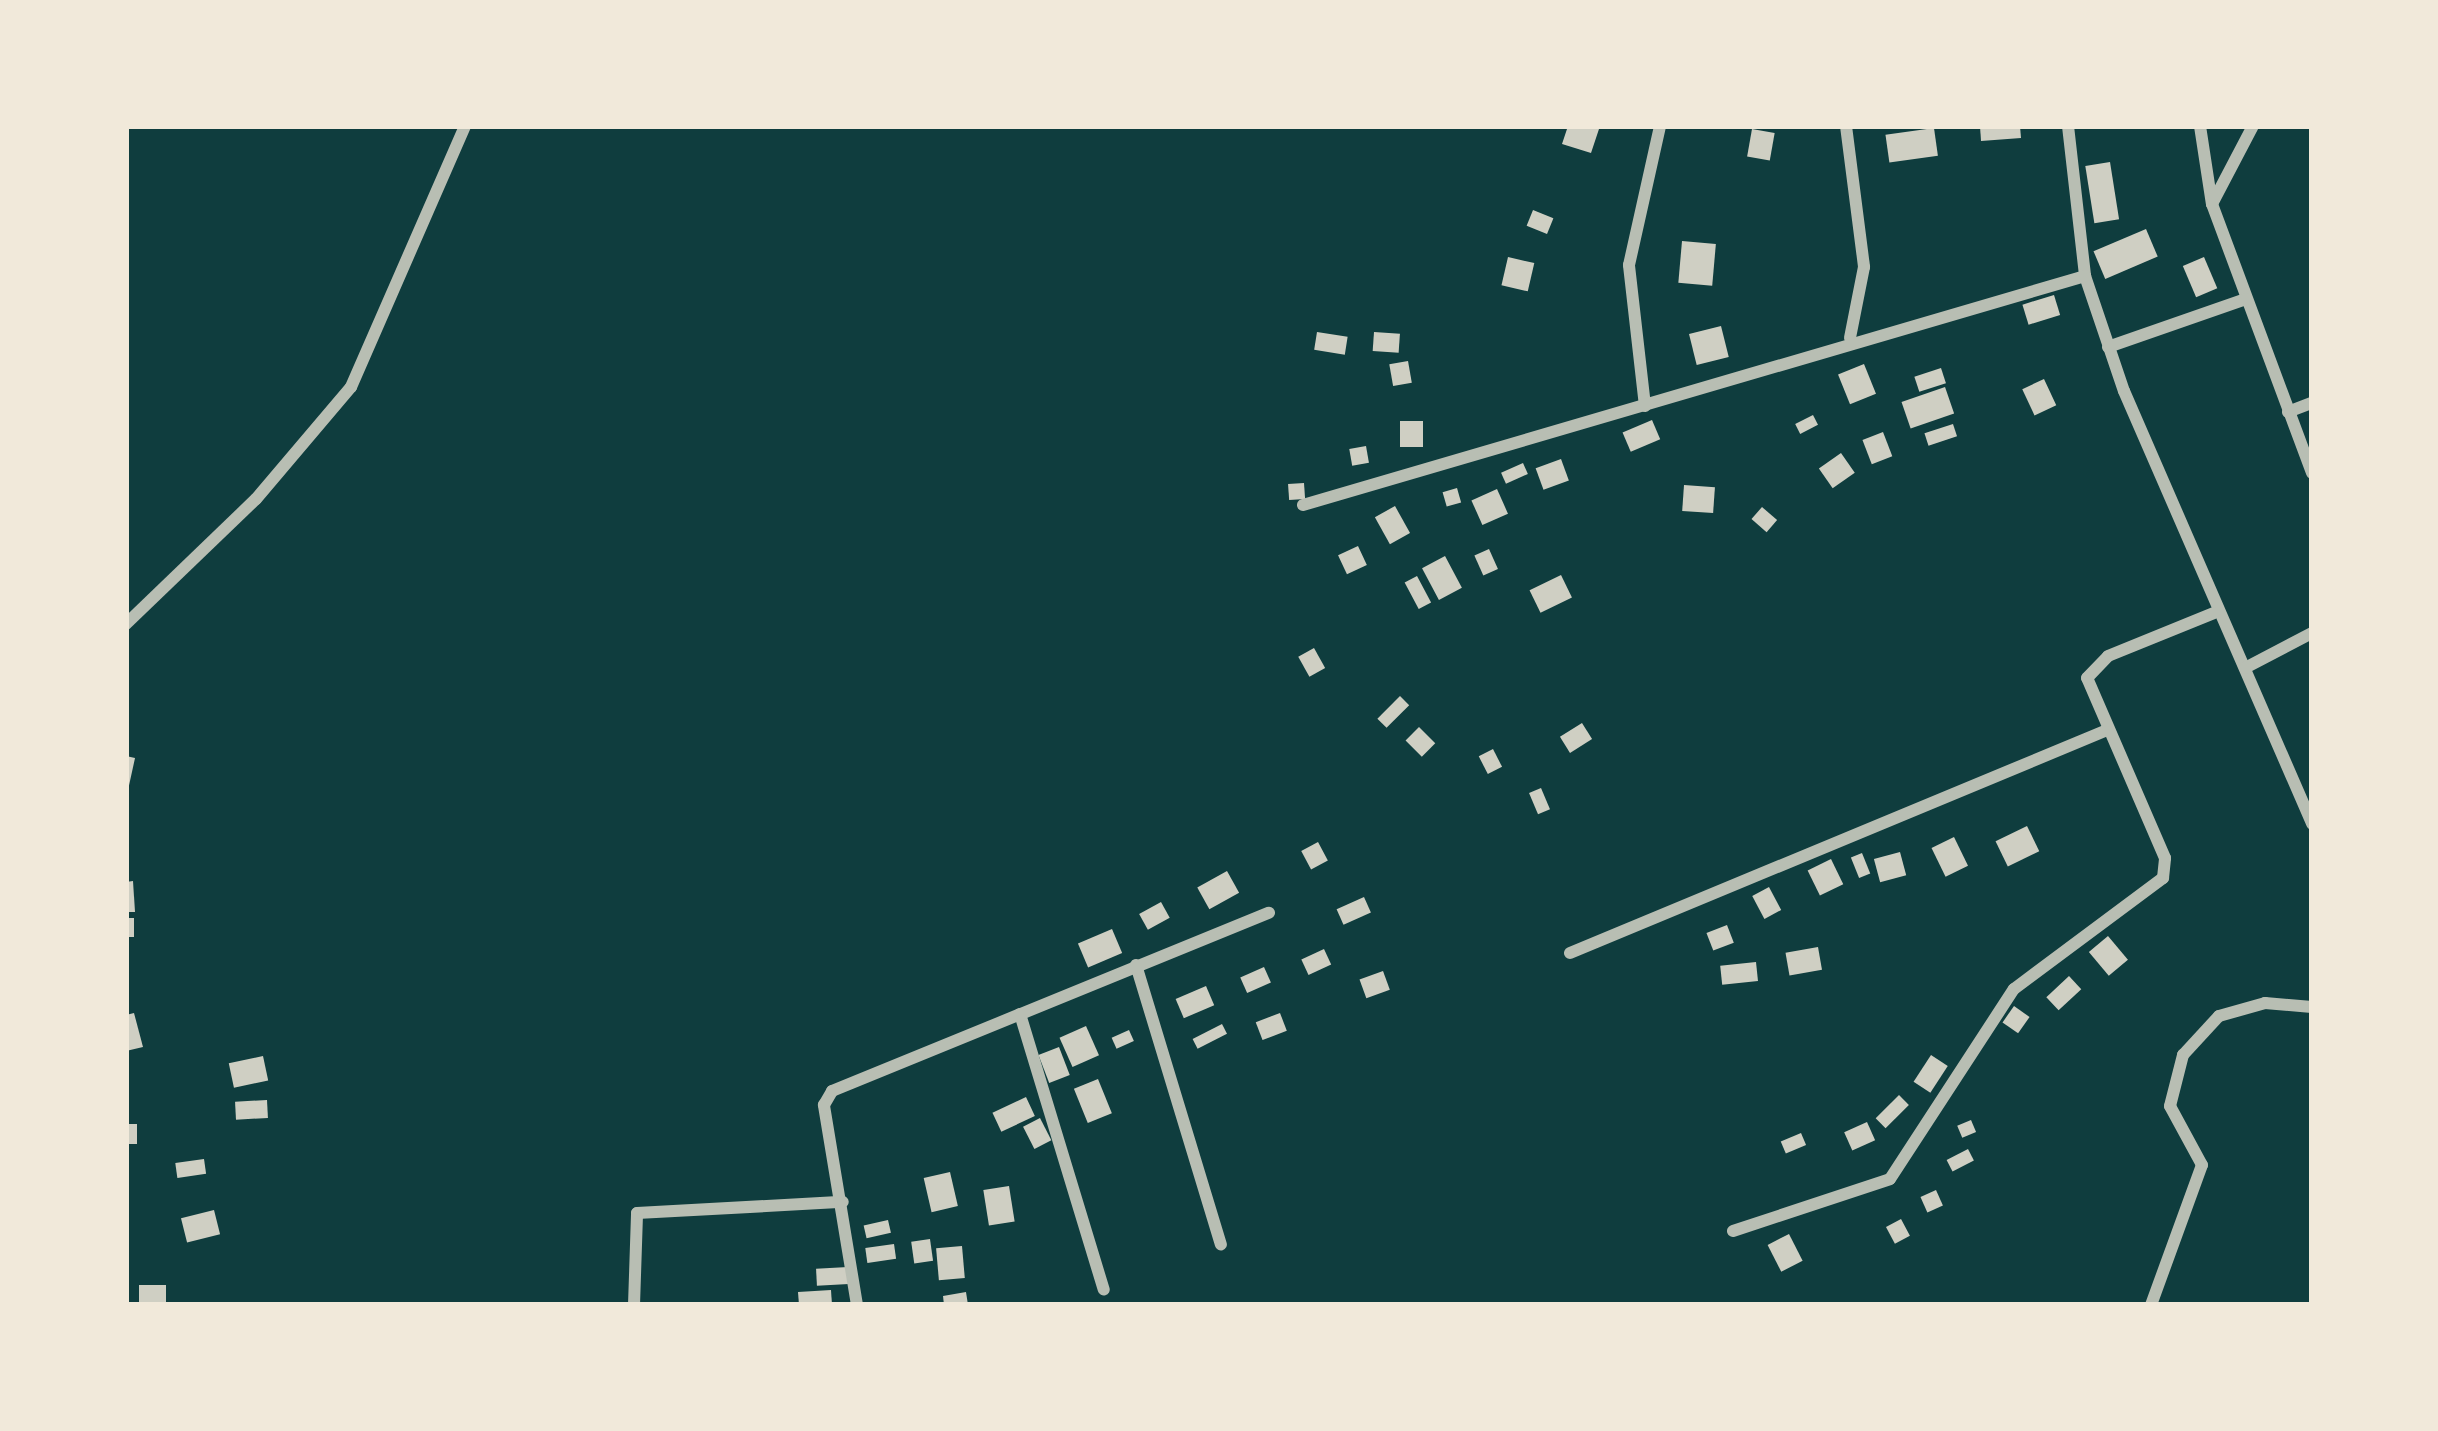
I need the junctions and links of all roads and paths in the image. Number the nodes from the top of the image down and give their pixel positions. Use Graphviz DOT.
graph roads {
  1 [pos="465,126"];
  2 [pos="1660,126"];
  3 [pos="1846,126"];
  4 [pos="2068,126"];
  5 [pos="2200,126"];
  6 [pos="2252,126"];
  7 [pos="2212,204"];
  8 [pos="2085,275"];
  9 [pos="2246,299"];
  10 [pos="1850,338"];
  11 [pos="2108,347"];
  12 [pos="2312,403"];
  13 [pos="1645,406"];
  14 [pos="2288,412"];
  15 [pos="2312,472"];
  16 [pos="1303,506"];
  17 [pos="2214,613"];
  18 [pos="126,624"];
  19 [pos="2312,633"];
  20 [pos="2245,668"];
  21 [pos="2105,731"];
  22 [pos="2312,824"];
  23 [pos="1269,913"];
  24 [pos="1570,953"];
  25 [pos="1136,965"];
  26 [pos="2312,1007"];
  27 [pos="1020,1014"];
  28 [pos="843,1202"];
  29 [pos="1732,1231"];
  30 [pos="1222,1244"];
  31 [pos="1104,1290"];
  32 [pos="634,1305"];
  33 [pos="857,1305"];
  34 [pos="2151,1305"];
  1 -- 18 [label="street"];
  2 -- 13 [label="street"];
  3 -- 10 [label="street"];
  4 -- 8 [label="street"];
  5 -- 7 [label="street"];
  6 -- 7 [label="street"];
  7 -- 9 [label="street"];
  8 -- 10 [label="street"];
  8 -- 11 [label="street"];
  9 -- 11 [label="street"];
  9 -- 14 [label="street"];
  10 -- 13 [label="street"];
  11 -- 17 [label="street"];
  12 -- 14 [label="street"];
  13 -- 16 [label="street"];
  14 -- 15 [label="street"];
  17 -- 20 [label="street"];
  17 -- 21 [label="street"];
  19 -- 20 [label="street"];
  20 -- 22 [label="street"];
  21 -- 24 [label="street"];
  21 -- 29 [label="street"];
  23 -- 25 [label="street"];
  25 -- 27 [label="street"];
  25 -- 30 [label="street"];
  26 -- 34 [label="street"];
  27 -- 28 [label="street"];
  27 -- 31 [label="street"];
  28 -- 32 [label="street"];
  28 -- 33 [label="street"];
}
